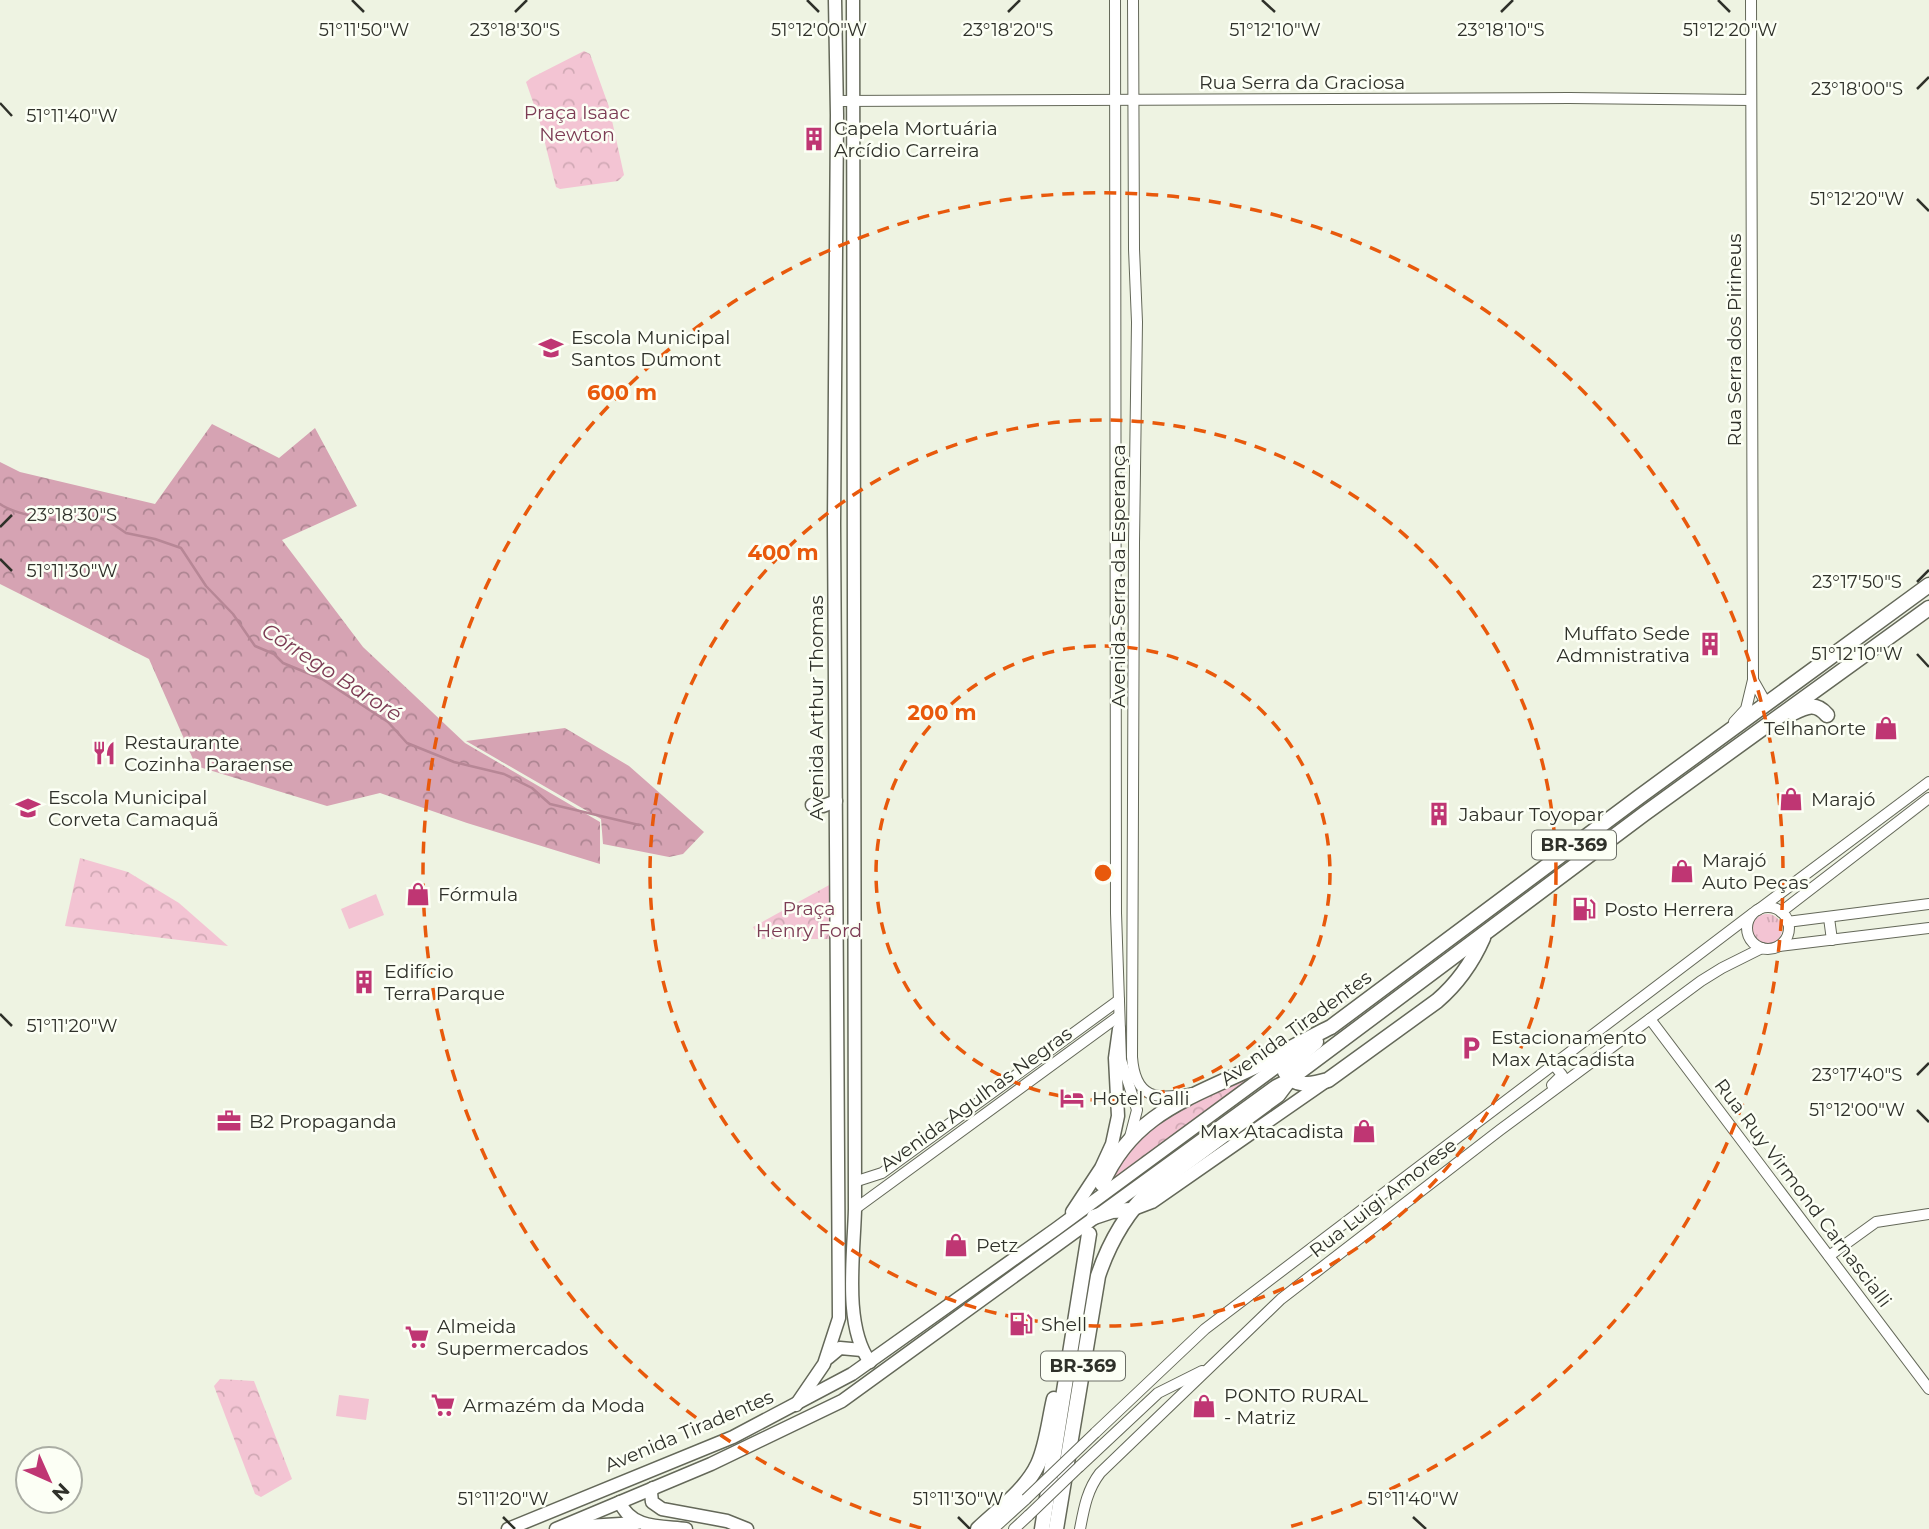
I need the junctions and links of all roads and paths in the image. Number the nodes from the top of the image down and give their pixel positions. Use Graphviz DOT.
graph roads {
  1 [pos="835,0"];
  2 [pos="853,0"];
  3 [pos="1115,0"];
  4 [pos="1132,0"];
  5 [pos="1751,0"];
  6 [pos="1751,100"];
  7 [pos="837,101"];
  8 [pos="1114,101"];
  9 [pos="1132,101"];
  10 [pos="853,102"];
  11 [pos="853,357"];
  12 [pos="836,358"];
  13 [pos="836,505"];
  14 [pos="853,505"];
  15 [pos="1929,585"];
  16 [pos="1929,608"];
  17 [pos="1929,619"];
  18 [pos="853,648"];
  19 [pos="1873,648"];
  20 [pos="836,649"];
  21 [pos="1753,680"];
  22 [pos="1766,703"];
  23 [pos="1827,715"];
  24 [pos="1760,729"];
  25 [pos="1713,742"];
  26 [pos="1689,782"];
  27 [pos="1929,782"];
  28 [pos="1929,798"];
  29 [pos="836,800"];
  30 [pos="812,805"];
  31 [pos="835,827"];
  32 [pos="853,844"];
  33 [pos="1929,904"];
  34 [pos="1755,912"];
  35 [pos="1781,912"];
  36 [pos="838,915"];
  37 [pos="854,915"];
  38 [pos="1829,918"];
  39 [pos="1787,922"];
  40 [pos="1929,928"];
  41 [pos="1483,936"];
  42 [pos="1832,940"];
  43 [pos="1779,946"];
  44 [pos="1762,948"];
  45 [pos="1474,959"];
  46 [pos="1434,974"];
  47 [pos="1119,1000"];
  48 [pos="1650,1019"];
  49 [pos="1119,1023"];
  50 [pos="1331,1027"];
  51 [pos="1554,1065"];
  52 [pos="1290,1079"];
  53 [pos="1328,1080"];
  54 [pos="999,1087"];
  55 [pos="1201,1090"];
  56 [pos="1007,1098"];
  57 [pos="1530,1108"];
  58 [pos="1130,1138"];
  59 [pos="838,1182"];
  60 [pos="855,1182"];
  61 [pos="1102,1184"];
  62 [pos="855,1209"];
  63 [pos="1131,1210"];
  64 [pos="1929,1214"];
  65 [pos="1094,1217"];
  66 [pos="839,1225"];
  67 [pos="1058,1227"];
  68 [pos="1089,1234"];
  69 [pos="1046,1253"];
  70 [pos="1829,1256"];
  71 [pos="854,1263"];
  72 [pos="1076,1314"];
  73 [pos="862,1350"];
  74 [pos="870,1362"];
  75 [pos="824,1364"];
  76 [pos="1206,1369"];
  77 [pos="1929,1389"];
  78 [pos="842,1401"];
  79 [pos="796,1405"];
  80 [pos="1128,1421"];
  81 [pos="1155,1421"];
  82 [pos="642,1472"];
  83 [pos="653,1489"];
  84 [pos="620,1502"];
  85 [pos="637,1523"];
  86 [pos="706,1523"];
  87 [pos="508,1529"];
  88 [pos="556,1529"];
  89 [pos="686,1529"];
  90 [pos="747,1529"];
  91 [pos="978,1529"];
  92 [pos="993,1529"];
  93 [pos="1014,1529"];
  94 [pos="1042,1529"];
  95 [pos="1056,1529"];
  96 [pos="1080,1529"];
  1 -- 7 [label="main road, Avenida Arthur Thomas"];
  2 -- 10 [label="main road, Avenida Arthur Thomas"];
  3 -- 8 [label="street, Avenida Serra da Esperança"];
  4 -- 9 [label="street, Avenida Serra da Esperança"];
  5 -- 6 [label="street, Rua Serra dos Pirineus"];
  6 -- 9 [label="street, Rua Serra da Graciosa"];
  6 -- 21 [label="street, Rua Serra dos Pirineus"];
  7 -- 10 [label="street, Rua Serra da Graciosa"];
  7 -- 12 [label="main road, Avenida Arthur Thomas"];
  8 -- 9 [label="street, Rua Serra da Graciosa"];
  8 -- 10 [label="street, Rua Serra da Graciosa"];
  8 -- 47 [label="street, Avenida Serra da Esperança"];
  9 -- 55 [label="street, Avenida Serra da Esperança"];
  10 -- 11 [label="main road, Avenida Arthur Thomas"];
  11 -- 12 [label="main road"];
  11 -- 14 [label="main road, Avenida Arthur Thomas"];
  12 -- 13 [label="main road, Avenida Arthur Thomas"];
  13 -- 14 [label="main road"];
  13 -- 20 [label="main road, Avenida Arthur Thomas"];
  14 -- 18 [label="main road, Avenida Arthur Thomas"];
  15 -- 22 [label="highway, Avenida Tiradentes / BR-369"];
  16 -- 19 [label="highway, Avenida Tiradentes / BR-369"];
  17 -- 19 [label="highway"];
  18 -- 20 [label="main road"];
  18 -- 32 [label="main road, Avenida Arthur Thomas"];
  19 -- 24 [label="highway, Avenida Tiradentes / BR-369"];
  20 -- 29 [label="main road, Avenida Arthur Thomas"];
  21 -- 22 [label="street"];
  21 -- 25 [label="street"];
  22 -- 25 [label="highway, Avenida Tiradentes / BR-369"];
  22 -- 26 [label="highway"];
  23 -- 24 [label="highway"];
  24 -- 26 [label="highway, Avenida Tiradentes / BR-369"];
  25 -- 50 [label="highway, Avenida Tiradentes / BR-369"];
  26 -- 41 [label="highway, Avenida Tiradentes / BR-369"];
  27 -- 34 [label="street, Rua Luigi Amorese"];
  28 -- 35 [label="street"];
  29 -- 30 [label="main road"];
  29 -- 31 [label="main road, Avenida Arthur Thomas"];
  31 -- 32 [label="main road"];
  31 -- 36 [label="main road, Avenida Arthur Thomas"];
  32 -- 37 [label="main road, Avenida Arthur Thomas"];
  33 -- 38 [label="street"];
  34 -- 35 [label="street"];
  34 -- 44 [label="street"];
  34 -- 51 [label="street, Rua Luigi Amorese"];
  35 -- 39 [label="street"];
  36 -- 37 [label="main road"];
  36 -- 59 [label="main road, Avenida Arthur Thomas"];
  37 -- 60 [label="main road, Avenida Arthur Thomas"];
  38 -- 39 [label="street"];
  38 -- 42 [label="street"];
  39 -- 43 [label="street"];
  40 -- 42 [label="street"];
  41 -- 45 [label="highway"];
  41 -- 46 [label="highway, Avenida Tiradentes / BR-369"];
  42 -- 43 [label="street"];
  43 -- 44 [label="street"];
  44 -- 48 [label="street, Rua Luigi Amorese"];
  45 -- 46 [label="highway"];
  45 -- 53 [label="highway"];
  46 -- 52 [label="highway, Avenida Tiradentes / BR-369"];
  47 -- 49 [label="street, Avenida Serra da Esperança"];
  47 -- 54 [label="street, Avenida Agulhas Negras"];
  48 -- 57 [label="street, Rua Luigi Amorese"];
  48 -- 70 [label="street, Rua Ruy Virmond Carnascialli"];
  49 -- 56 [label="street, Avenida Agulhas Negras"];
  49 -- 58 [label="street, Avenida Serra da Esperança"];
  49 -- 67 [label="main road"];
  50 -- 52 [label="highway"];
  50 -- 55 [label="highway, BR-369"];
  50 -- 67 [label="main road, Avenida Tiradentes"];
  51 -- 57 [label="street"];
  51 -- 92 [label="street, Rua Luigi Amorese, bridge"];
  52 -- 53 [label="highway"];
  52 -- 63 [label="highway, BR-369"];
  52 -- 65 [label="main road, Avenida Tiradentes"];
  53 -- 63 [label="main road"];
  54 -- 56 [label="street"];
  54 -- 60 [label="street, Avenida Agulhas Negras"];
  55 -- 58 [label="highway, BR-369"];
  56 -- 62 [label="street, Avenida Agulhas Negras"];
  57 -- 76 [label="street, Rua Luigi Amorese"];
  58 -- 61 [label="highway, BR-369"];
  59 -- 60 [label="main road"];
  59 -- 66 [label="main road, Avenida Arthur Thomas"];
  60 -- 62 [label="main road, Avenida Arthur Thomas"];
  62 -- 71 [label="main road, Avenida Arthur Thomas"];
  63 -- 65 [label="highway"];
  63 -- 95 [label="highway, BR-369"];
  64 -- 70 [label="street"];
  65 -- 69 [label="main road, Avenida Tiradentes"];
  66 -- 71 [label="main road"];
  66 -- 75 [label="main road, Avenida Arthur Thomas"];
  67 -- 69 [label="main road"];
  67 -- 74 [label="main road, Avenida Tiradentes"];
  68 -- 72 [label="highway, BR-369"];
  69 -- 78 [label="main road, Avenida Tiradentes"];
  70 -- 77 [label="street, Rua Ruy Virmond Carnascialli"];
  71 -- 73 [label="main road, Avenida Arthur Thomas"];
  72 -- 91 [label="highway"];
  72 -- 94 [label="highway, BR-369"];
  73 -- 74 [label="main road, Avenida Arthur Thomas"];
  73 -- 75 [label="main road"];
  74 -- 78 [label="main road"];
  74 -- 79 [label="main road, Avenida Tiradentes"];
  75 -- 79 [label="main road, Avenida Arthur Thomas"];
  76 -- 80 [label="street"];
  76 -- 81 [label="street, Rua Luigi Amorese"];
  78 -- 83 [label="main road, Avenida Tiradentes"];
  79 -- 82 [label="main road, Avenida Tiradentes"];
  80 -- 81 [label="street"];
  80 -- 93 [label="street, bridge"];
  81 -- 96 [label="street, Rua Luigi Amorese"];
  82 -- 84 [label="main road"];
  82 -- 87 [label="main road, Avenida Tiradentes"];
  83 -- 84 [label="main road, Avenida Tiradentes"];
  83 -- 86 [label="main road"];
  84 -- 85 [label="main road"];
  84 -- 88 [label="main road, Avenida Tiradentes"];
  85 -- 88 [label="main road"];
  85 -- 89 [label="main road"];
  86 -- 90 [label="main road"];
}
